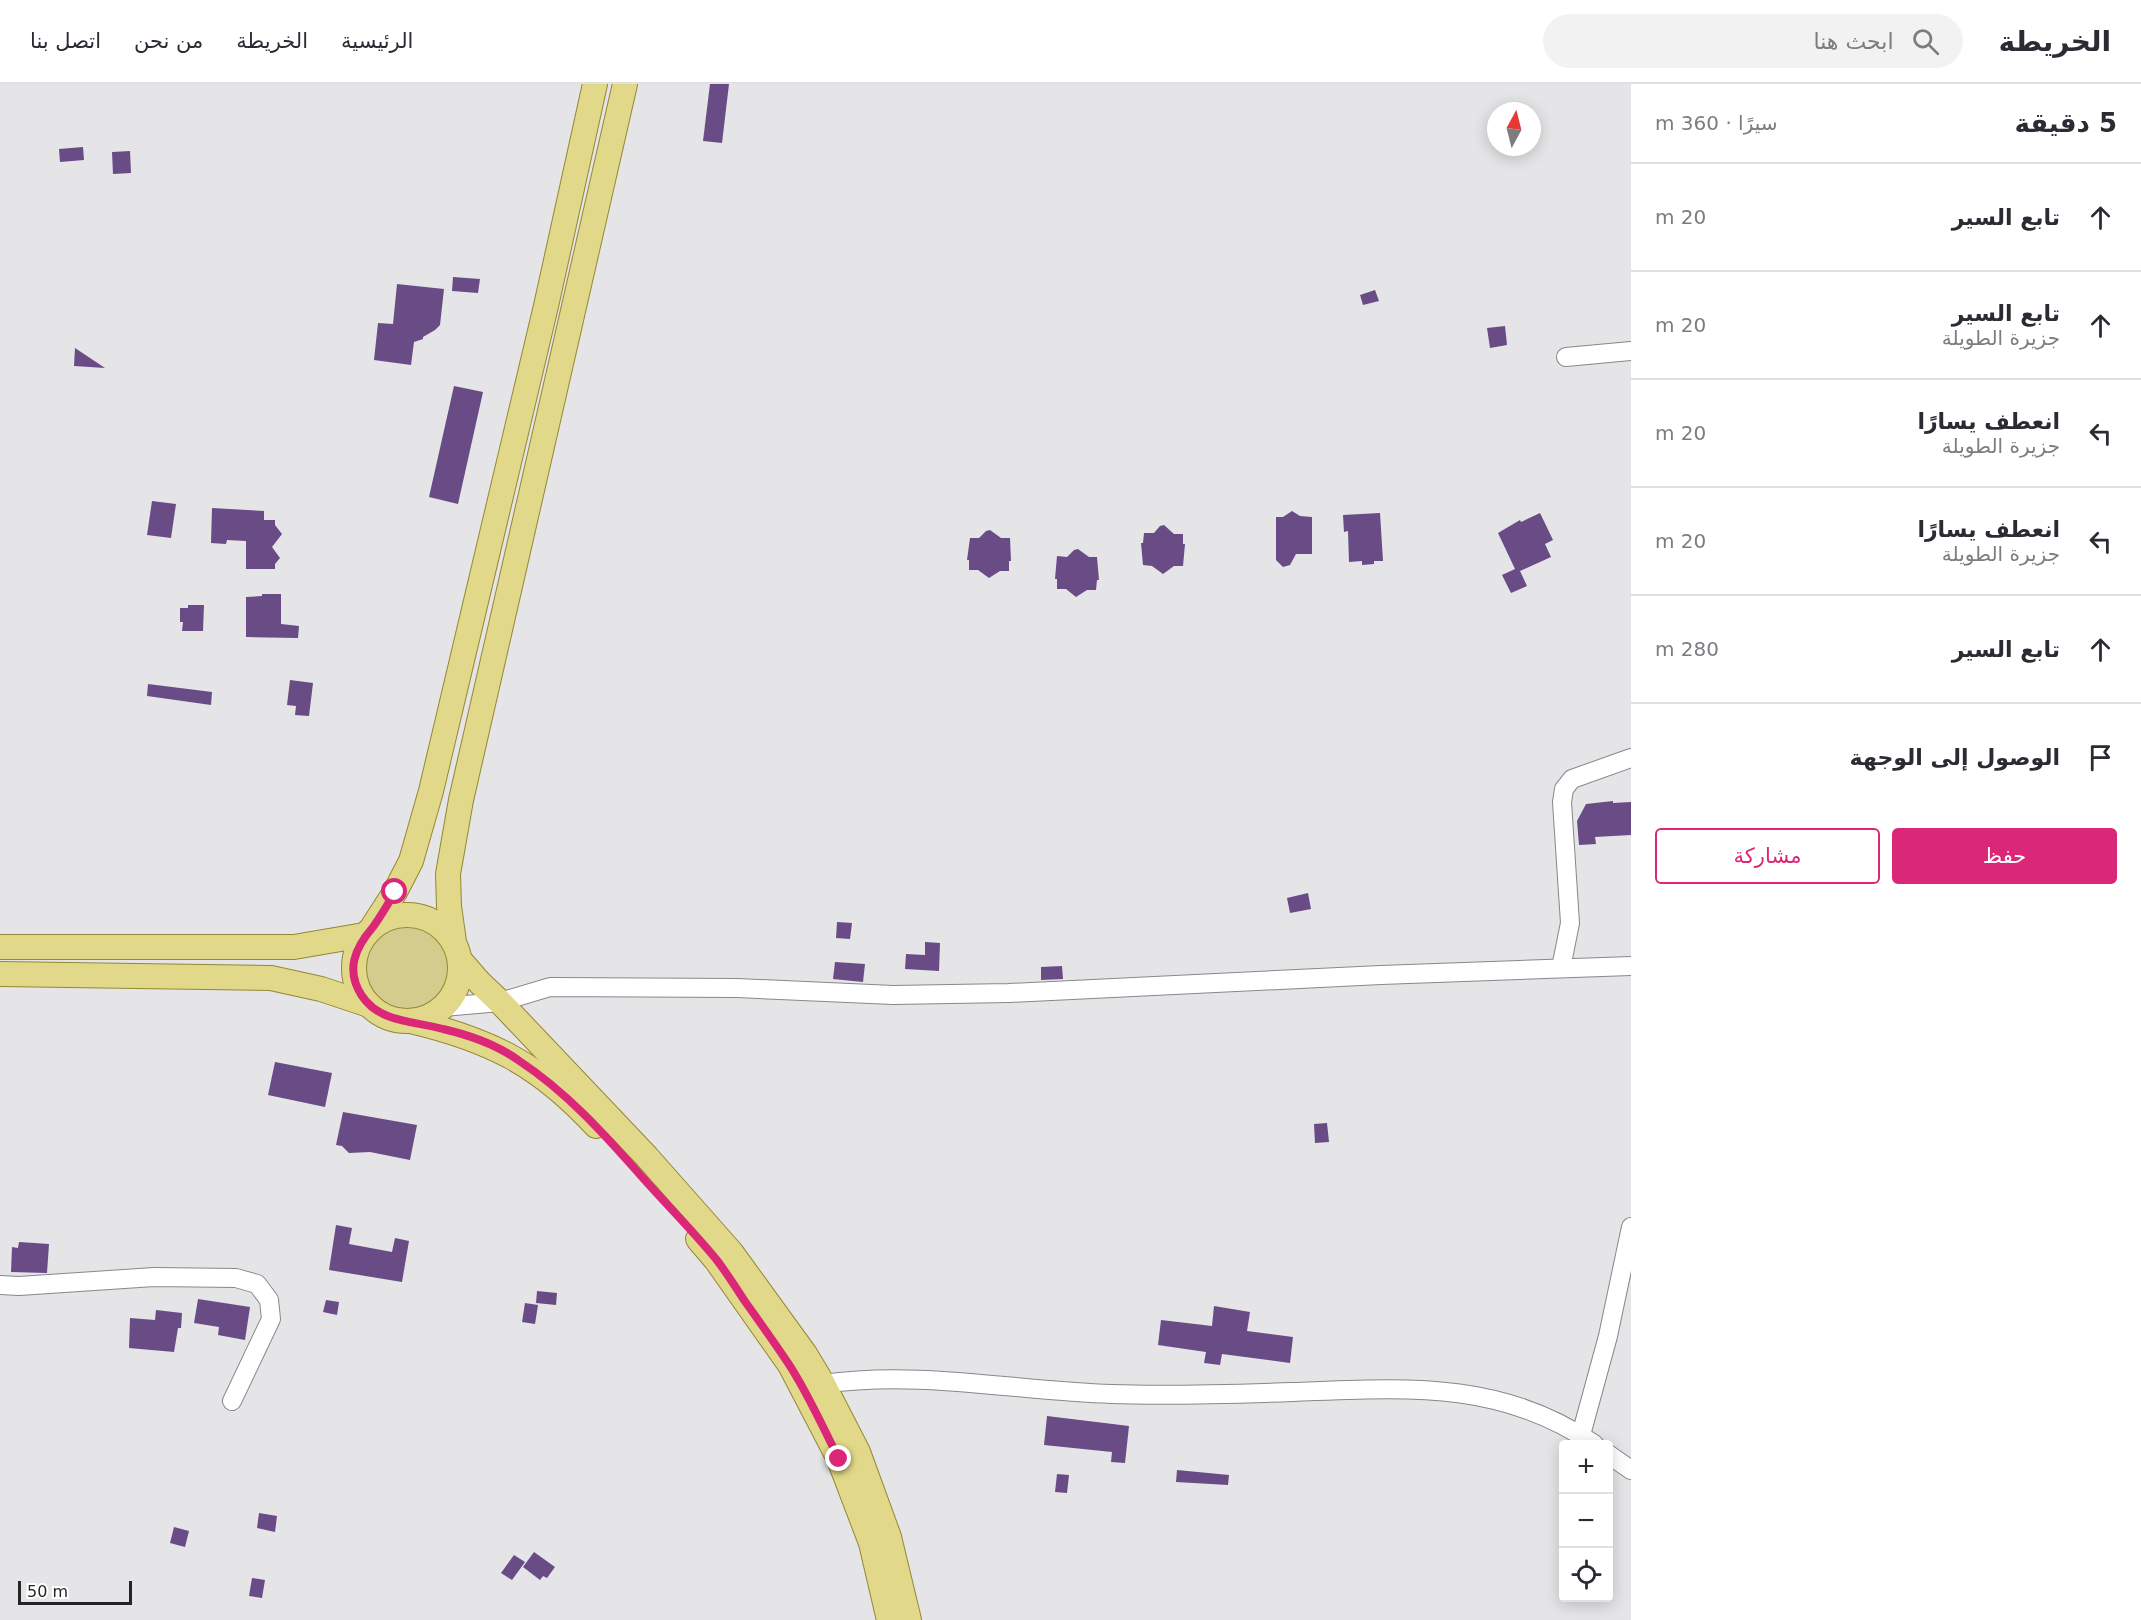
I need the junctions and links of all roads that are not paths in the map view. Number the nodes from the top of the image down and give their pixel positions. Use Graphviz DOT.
graph roads {
  1 [pos="595,84"];
  2 [pos="625,84"];
  3 [pos="1631,351"];
  4 [pos="1566,357"];
  5 [pos="1631,758"];
  6 [pos="369,931"];
  7 [pos="0,947"];
  8 [pos="457,951"];
  9 [pos="1631,966"];
  10 [pos="1561,968"];
  11 [pos="0,974"];
  12 [pos="500,1002"];
  13 [pos="369,1005"];
  14 [pos="443,1007"];
  15 [pos="411,1021"];
  16 [pos="1631,1227"];
  17 [pos="0,1286"];
  18 [pos="823,1384"];
  19 [pos="232,1401"];
  20 [pos="1588,1440"];
  21 [pos="1613,1457"];
  22 [pos="1631,1470"];
  23 [pos="889,1620"];
  24 [pos="909,1620"];
  1 -- 6 [label="main road"];
  2 -- 8 [label="main road"];
  3 -- 4 [label="street"];
  5 -- 10 [label="street"];
  6 -- 7 [label="main road"];
  6 -- 8 [label="main road"];
  6 -- 13 [label="main road"];
  8 -- 12 [label="main road"];
  8 -- 14 [label="main road"];
  9 -- 10 [label="street"];
  10 -- 12 [label="street"];
  11 -- 13 [label="main road"];
  12 -- 14 [label="street"];
  12 -- 18 [label="main road"];
  13 -- 15 [label="main road"];
  14 -- 15 [label="main road"];
  15 -- 23 [label="main road"];
  16 -- 20 [label="street"];
  17 -- 19 [label="street"];
  18 -- 20 [label="street"];
  18 -- 24 [label="main road"];
  21 -- 22 [label="street"];
}
